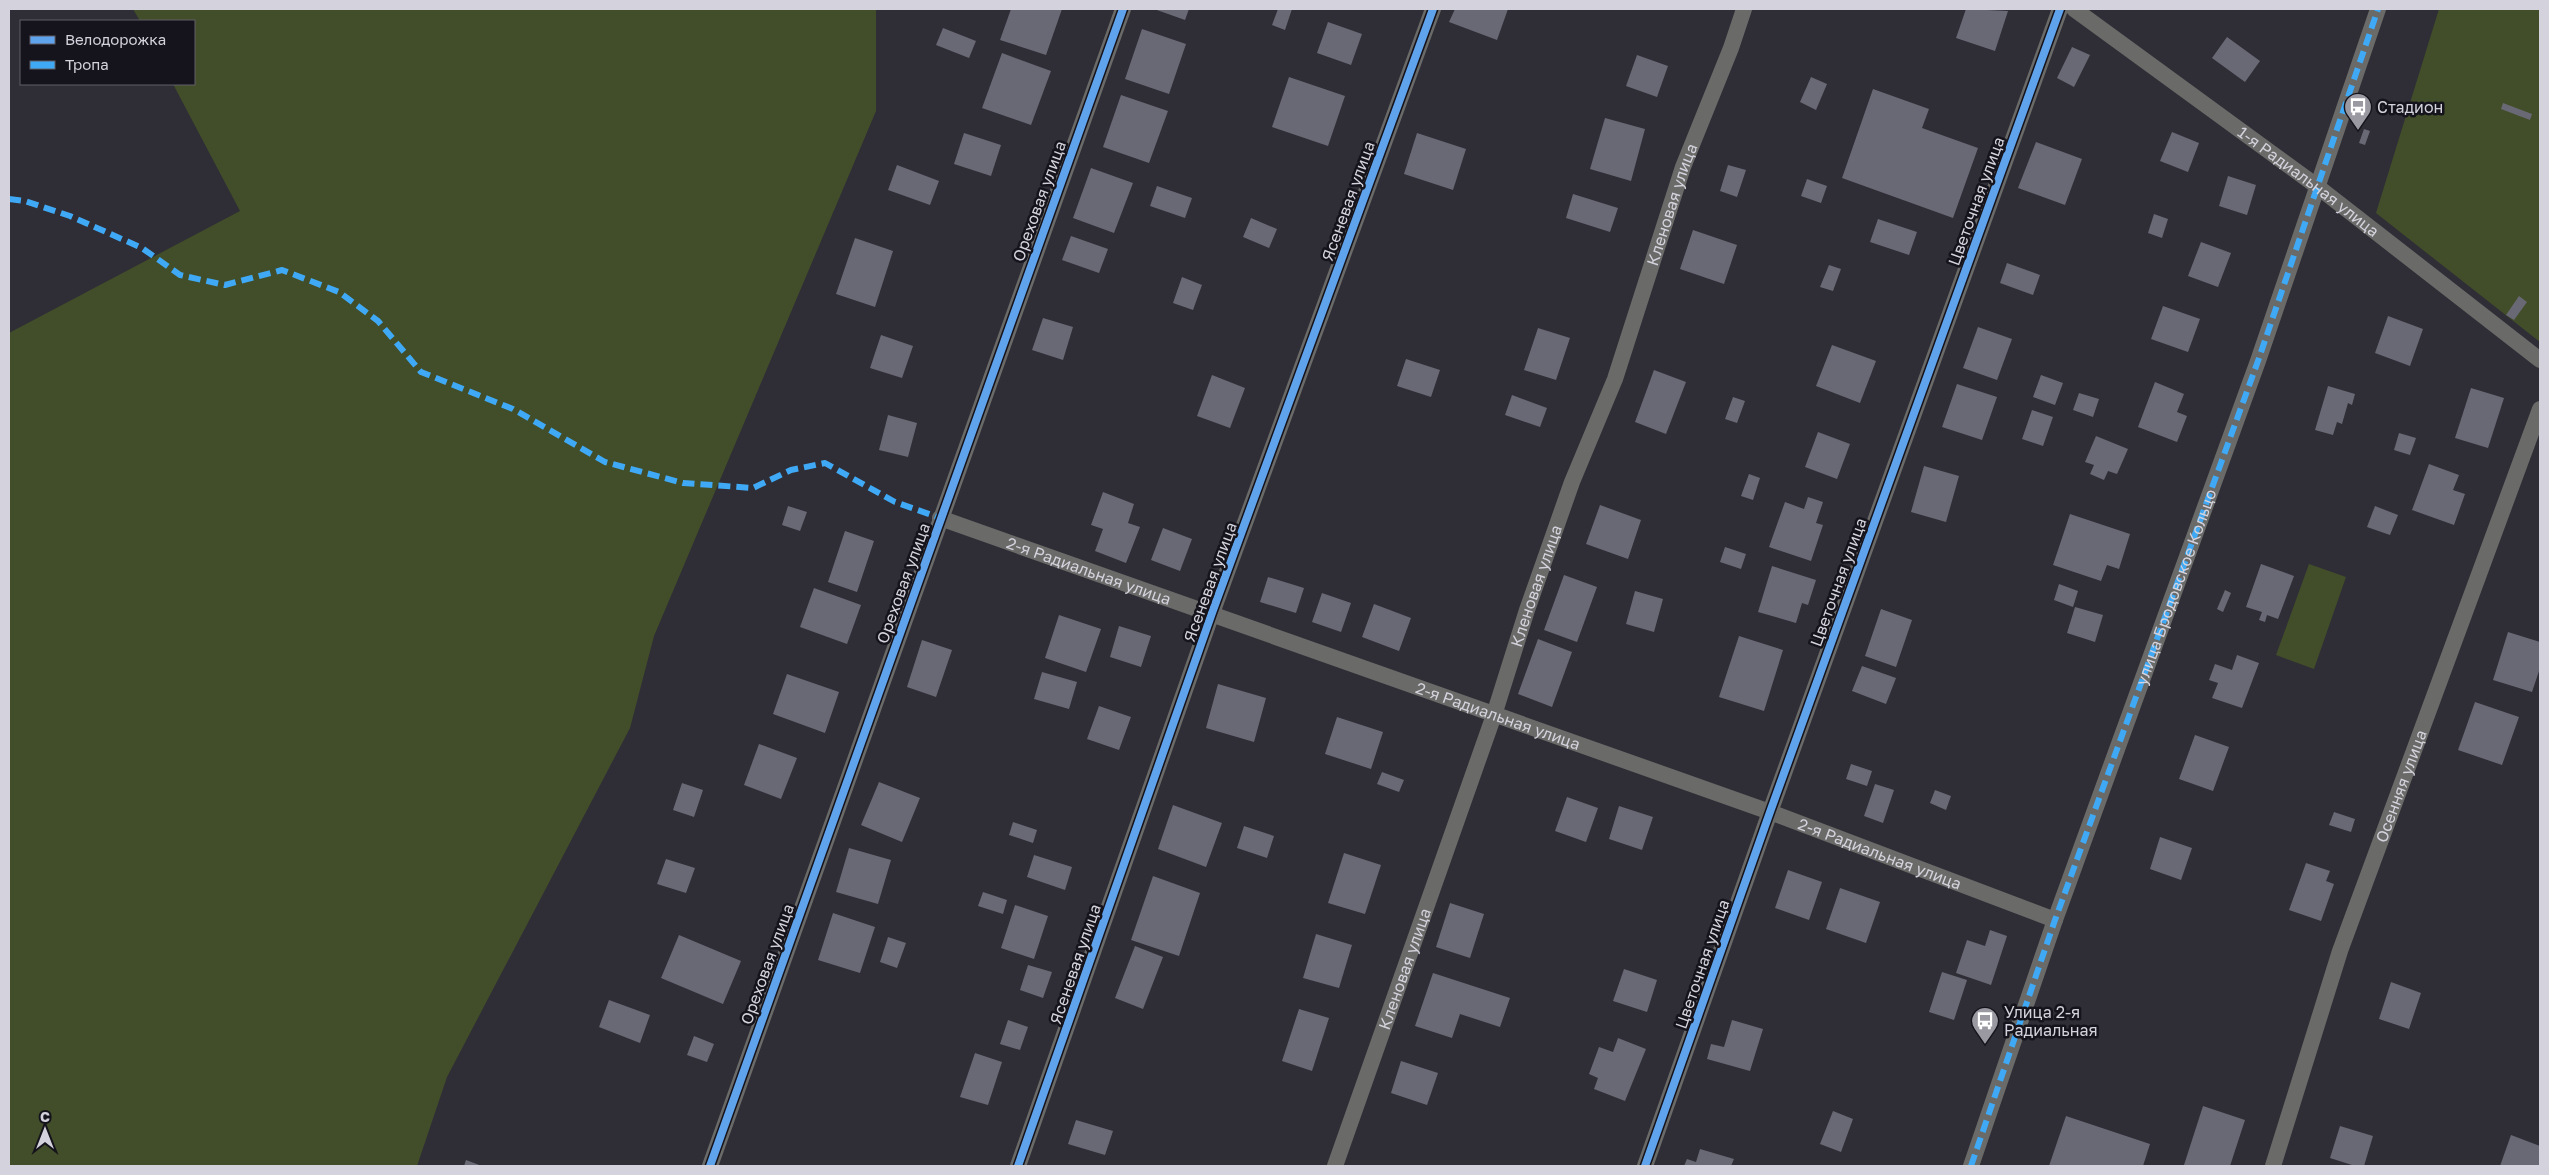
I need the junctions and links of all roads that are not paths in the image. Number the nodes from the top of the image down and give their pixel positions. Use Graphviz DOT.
graph roads {
  1 [pos="1123,9"];
  2 [pos="1433,9"];
  3 [pos="1744,9"];
  4 [pos="2060,9"];
  5 [pos="2074,9"];
  6 [pos="2378,9"];
  7 [pos="2318,187"];
  8 [pos="2540,360"];
  9 [pos="2540,409"];
  10 [pos="940,518"];
  11 [pos="1212,613"];
  12 [pos="1494,715"];
  13 [pos="1770,812"];
  14 [pos="2054,920"];
  15 [pos="710,1166"];
  16 [pos="1018,1166"];
  17 [pos="1335,1166"];
  18 [pos="1645,1166"];
  19 [pos="1971,1166"];
  20 [pos="2273,1166"];
  1 -- 10 [label="street, Ореховая улица"];
  2 -- 11 [label="street, Ясеневая улица"];
  3 -- 12 [label="street, Кленовая улица"];
  4 -- 13 [label="street, Цветочная улица"];
  5 -- 7 [label="street, 1-я Радиальная улица"];
  6 -- 7 [label="street, улица Бродовское Кольцо"];
  7 -- 8 [label="street, 1-я Радиальная улица"];
  7 -- 14 [label="street, улица Бродовское Кольцо"];
  9 -- 20 [label="street, Осенняя улица"];
  10 -- 11 [label="street, 2-я Радиальная улица"];
  10 -- 15 [label="street, Ореховая улица"];
  11 -- 12 [label="street, 2-я Радиальная улица"];
  11 -- 16 [label="street, Ясеневая улица"];
  12 -- 13 [label="street, 2-я Радиальная улица"];
  12 -- 17 [label="street, Кленовая улица"];
  13 -- 14 [label="street, 2-я Радиальная улица"];
  13 -- 18 [label="street, Цветочная улица"];
  14 -- 19 [label="street, улица Бродовское Кольцо"];
}
